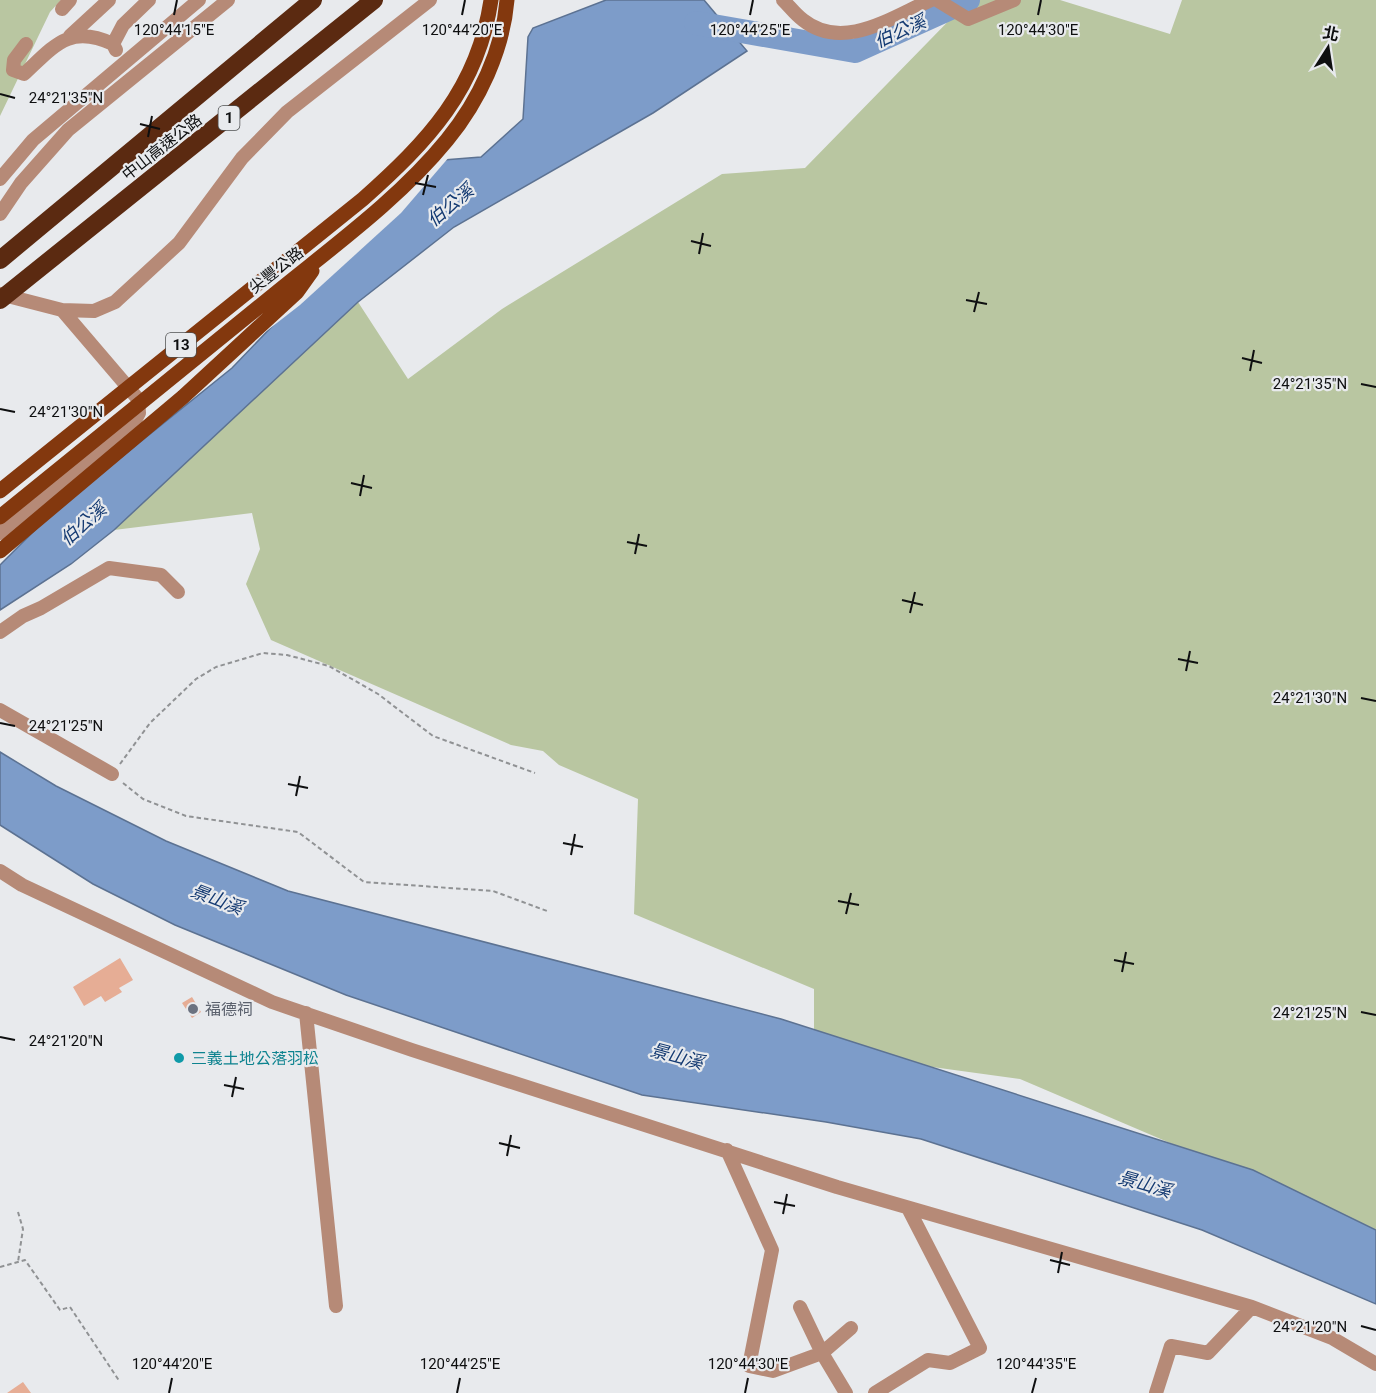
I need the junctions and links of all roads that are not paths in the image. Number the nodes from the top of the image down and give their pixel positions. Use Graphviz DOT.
graph roads {
  1 [pos="109,0"];
  2 [pos="149,0"];
  3 [pos="199,0"];
  4 [pos="228,0"];
  5 [pos="314,0"];
  6 [pos="374,0"];
  7 [pos="430,0"];
  8 [pos="491,0"];
  9 [pos="507,0"];
  10 [pos="783,0"];
  11 [pos="931,0"];
  12 [pos="937,0"];
  13 [pos="1014,0"];
  14 [pos="70,36"];
  15 [pos="26,44"];
  16 [pos="113,44"];
  17 [pos="121,63"];
  18 [pos="134,77"];
  19 [pos="0,179"];
  20 [pos="0,214"];
  21 [pos="321,258"];
  22 [pos="0,260"];
  23 [pos="0,294"];
  24 [pos="0,300"];
  25 [pos="62,310"];
  26 [pos="0,491"];
  27 [pos="0,517"];
  28 [pos="0,533"];
  29 [pos="0,551"];
  30 [pos="178,592"];
  31 [pos="0,632"];
  32 [pos="0,710"];
  33 [pos="112,774"];
  34 [pos="0,871"];
  35 [pos="306,1013"];
  36 [pos="727,1150"];
  37 [pos="908,1208"];
  38 [pos="336,1306"];
  39 [pos="800,1307"];
  40 [pos="1252,1307"];
  41 [pos="851,1328"];
  42 [pos="822,1353"];
  43 [pos="1376,1364"];
  44 [pos="846,1393"];
  45 [pos="874,1393"];
  46 [pos="1156,1393"];
  1 -- 14 [label="street"];
  2 -- 16 [label="street"];
  3 -- 17 [label="street"];
  4 -- 18 [label="street"];
  5 -- 22 [label="highway, 中山高速公路 / 1"];
  6 -- 24 [label="highway, 中山高速公路 / 1"];
  7 -- 25 [label="street"];
  8 -- 26 [label="main road, 尖豐公路 / 13"];
  9 -- 21 [label="main road, 尖豐公路 / 13"];
  10 -- 11 [label="street"];
  12 -- 13 [label="street"];
  14 -- 15 [label="street"];
  14 -- 16 [label="street"];
  16 -- 17 [label="street"];
  17 -- 18 [label="street"];
  17 -- 19 [label="street"];
  18 -- 20 [label="street"];
  21 -- 27 [label="main road, 尖豐公路 / 13"];
  21 -- 29 [label="main road"];
  23 -- 25 [label="street"];
  25 -- 28 [label="street"];
  30 -- 31 [label="street"];
  32 -- 33 [label="street"];
  34 -- 35 [label="street"];
  35 -- 36 [label="street"];
  35 -- 38 [label="street"];
  36 -- 37 [label="street"];
  36 -- 42 [label="street"];
  37 -- 40 [label="street"];
  37 -- 45 [label="street"];
  39 -- 42 [label="street"];
  40 -- 43 [label="street"];
  40 -- 46 [label="street"];
  41 -- 42 [label="street"];
  42 -- 44 [label="street"];
}
